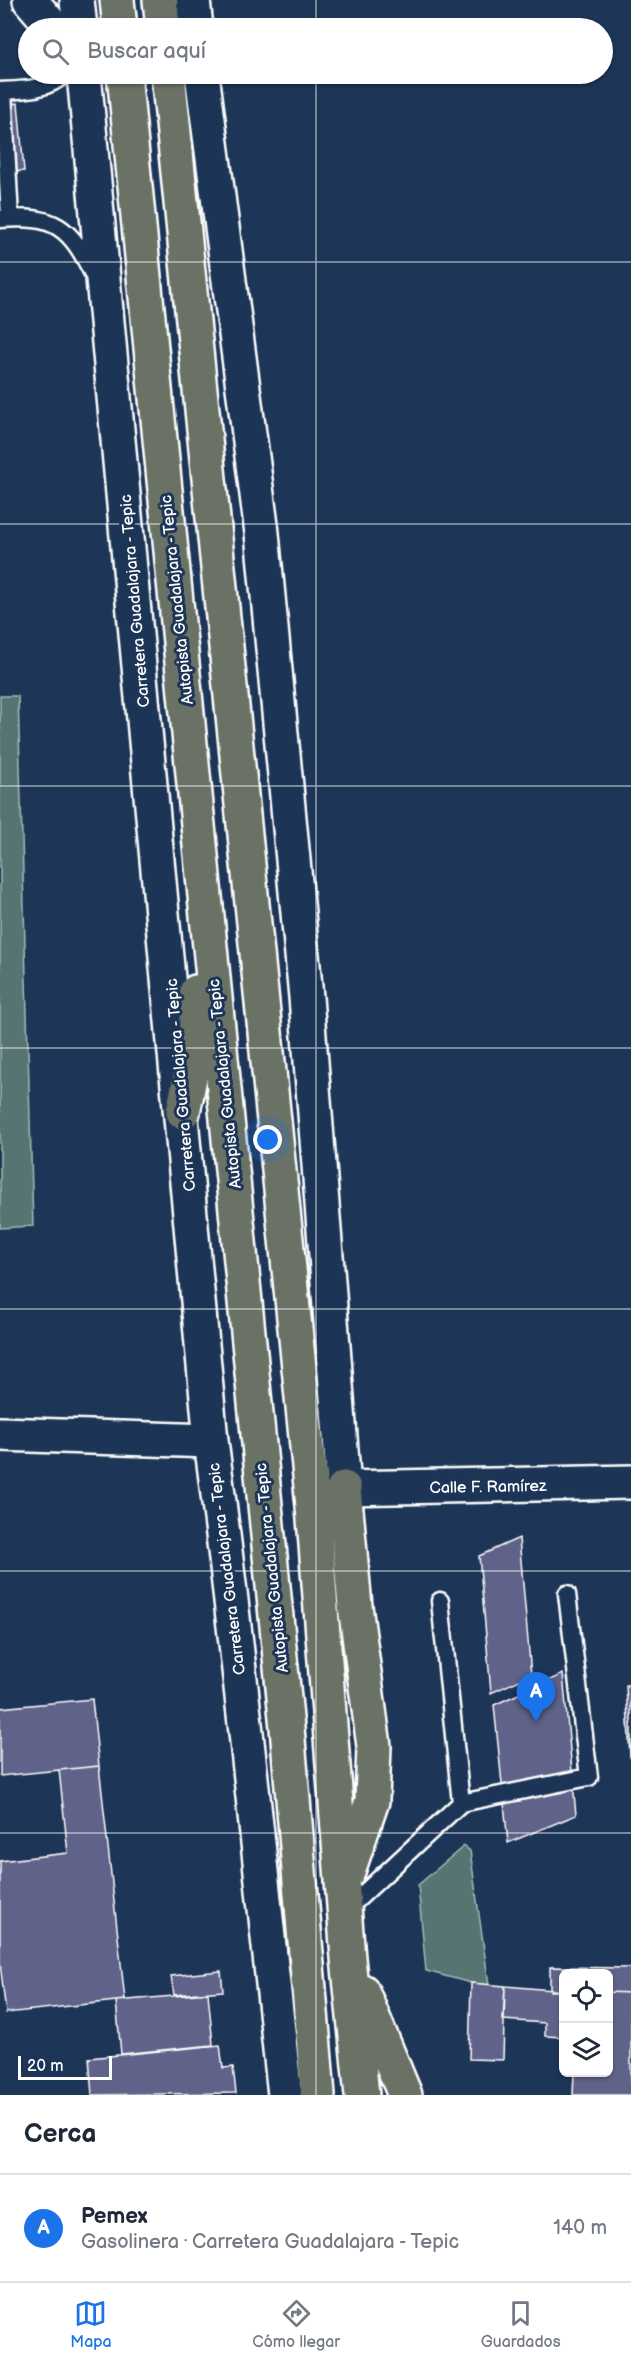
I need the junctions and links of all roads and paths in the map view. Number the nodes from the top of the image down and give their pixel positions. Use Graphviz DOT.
graph roads {
  1 [pos="30,0"];
  2 [pos="77,0"];
  3 [pos="117,0"];
  4 [pos="160,0"];
  5 [pos="193,0"];
  6 [pos="45,18"];
  7 [pos="79,18"];
  8 [pos="119,18"];
  9 [pos="162,18"];
  10 [pos="195,18"];
  11 [pos="49,84"];
  12 [pos="79,84"];
  13 [pos="85,84"];
  14 [pos="125,84"];
  15 [pos="169,84"];
  16 [pos="203,84"];
  17 [pos="2,91"];
  18 [pos="88,112"];
  19 [pos="5,218"];
  20 [pos="108,320"];
  21 [pos="195,786"];
  22 [pos="183,1112"];
  23 [pos="0,1434"];
  24 [pos="212,1441"];
  25 [pos="344,1488"];
  26 [pos="630,1490"];
  27 [pos="567,1594"];
  28 [pos="440,1601"];
  29 [pos="461,1803"];
  30 [pos="345,1897"];
  31 [pos="348,1958"];
  32 [pos="285,2095"];
  33 [pos="318,2095"];
  34 [pos="362,2095"];
  35 [pos="405,2095"];
  1 -- 6 [label="main road"];
  2 -- 7 [label="main road"];
  3 -- 8 [label="highway"];
  4 -- 9 [label="highway"];
  5 -- 10 [label="main road"];
  11 -- 17 [label="lane"];
  12 -- 18 [label="main road"];
  13 -- 18 [label="main road, Carretera Guadalajara - Tepic"];
  14 -- 21 [label="highway, Autopista Guadalajara - Tepic"];
  15 -- 30 [label="highway"];
  16 -- 25 [label="main road"];
  17 -- 19 [label="lane"];
  18 -- 20 [label="main road, Carretera Guadalajara - Tepic"];
  19 -- 20 [label="lane"];
  20 -- 22 [label="main road, Carretera Guadalajara - Tepic"];
  21 -- 22 [label="highway"];
  21 -- 33 [label="highway, Autopista Guadalajara - Tepic"];
  22 -- 24 [label="main road, Carretera Guadalajara - Tepic"];
  23 -- 24 [label="main road"];
  24 -- 32 [label="main road, Carretera Guadalajara - Tepic"];
  25 -- 26 [label="main road, Calle F. Ramírez"];
  25 -- 30 [label="highway"];
  27 -- 29 [label="lane"];
  28 -- 29 [label="lane"];
  29 -- 30 [label="lane"];
  30 -- 31 [label="highway"];
  31 -- 34 [label="highway"];
  31 -- 35 [label="highway"];
}
